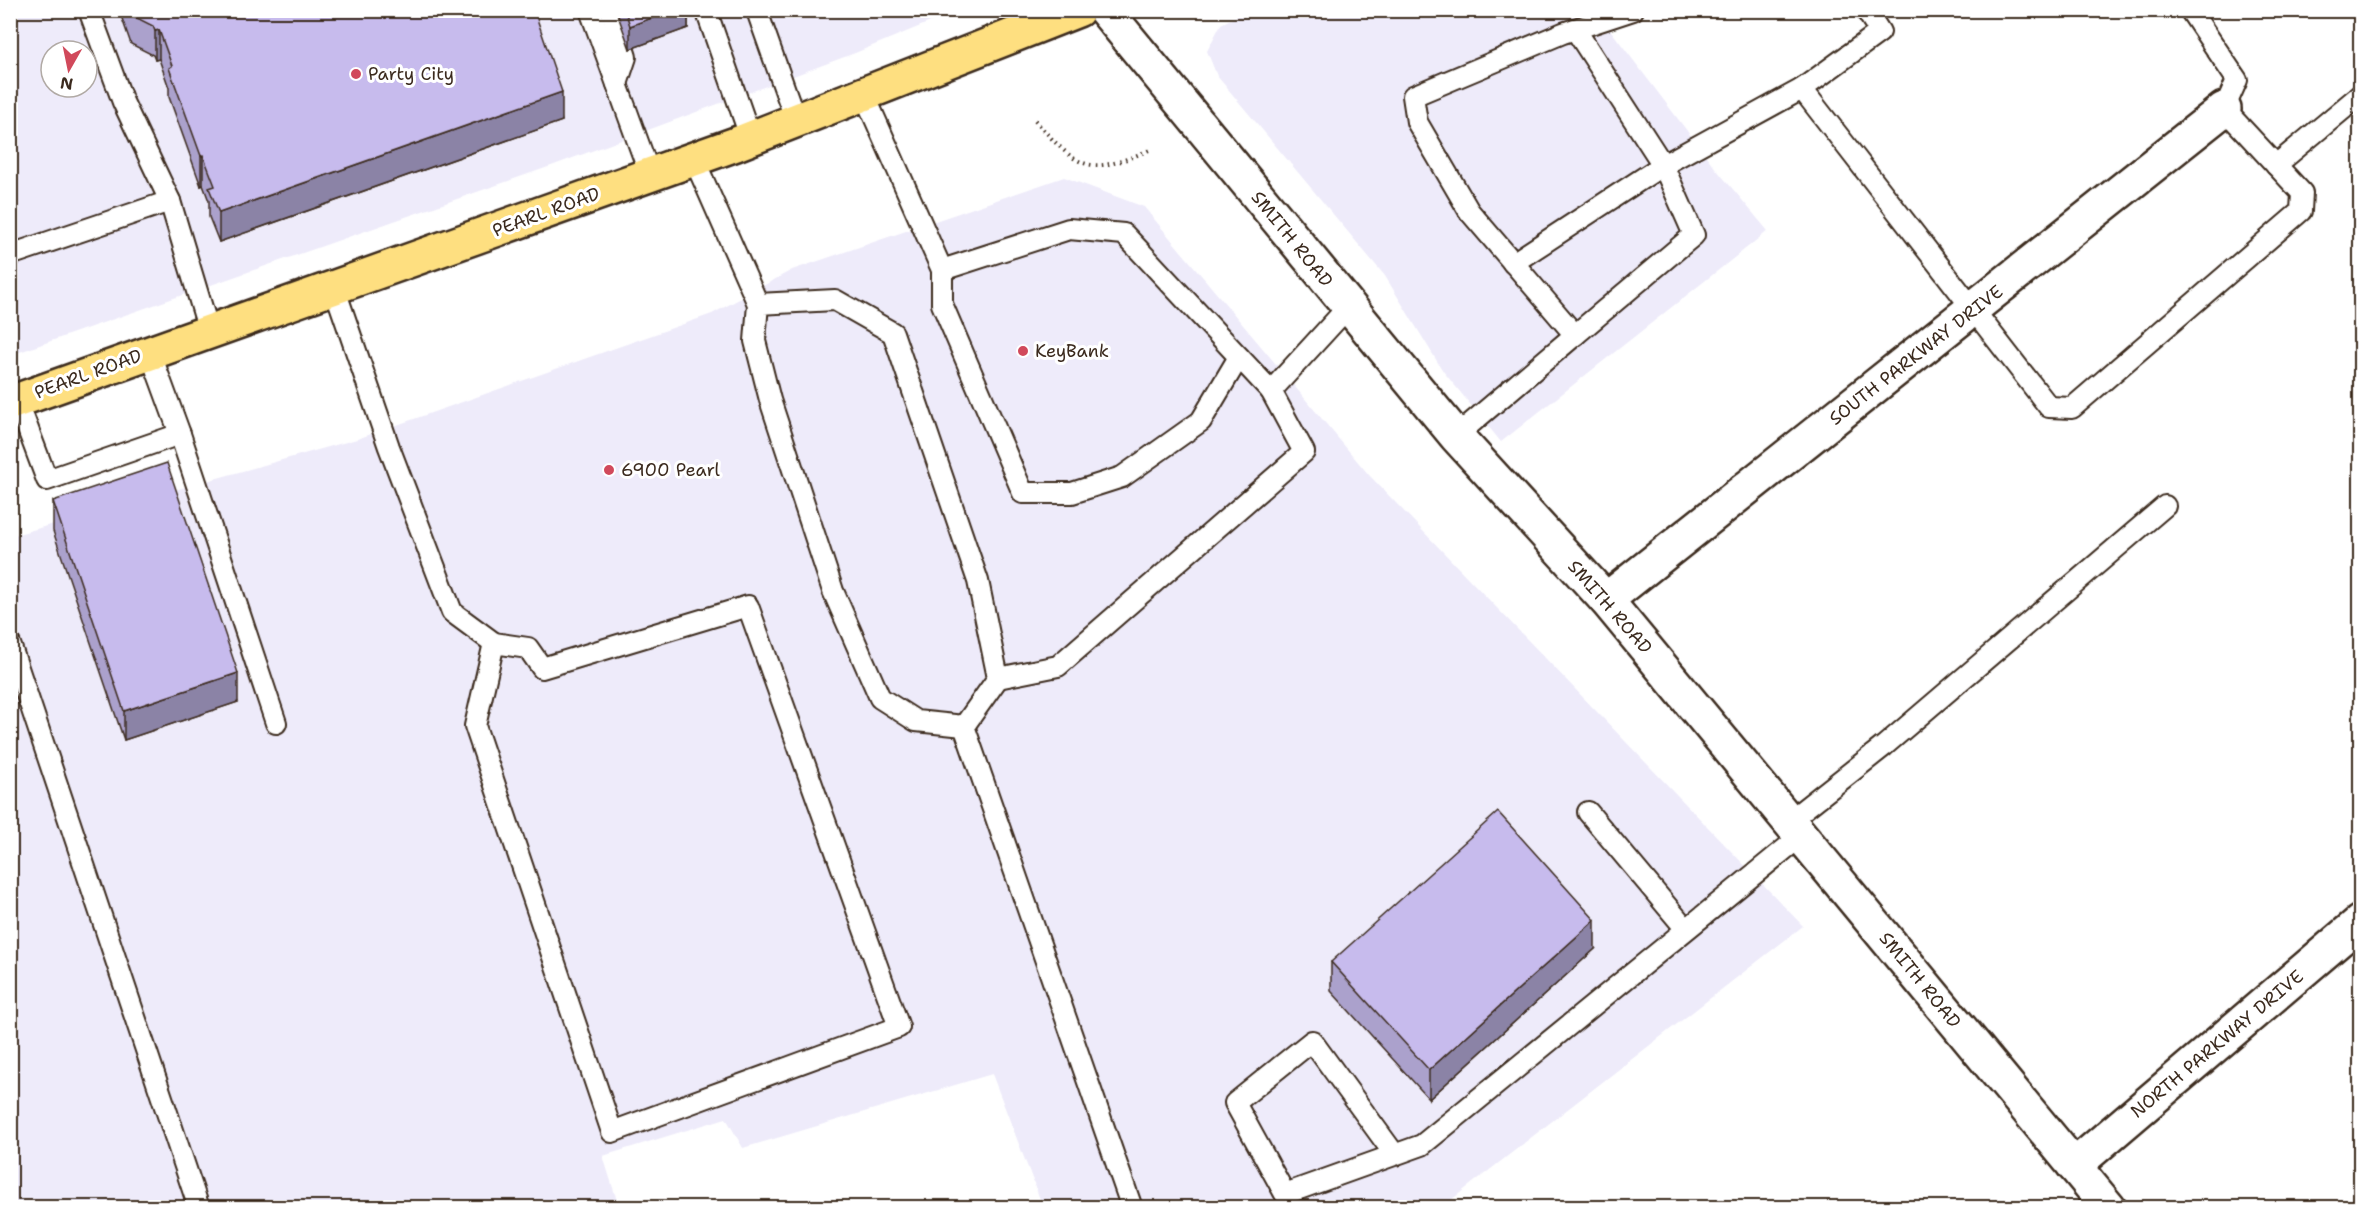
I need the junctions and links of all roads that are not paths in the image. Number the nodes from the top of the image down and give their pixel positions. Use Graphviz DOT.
graph roads {
  1 [pos="88,10"];
  2 [pos="590,10"];
  3 [pos="610,10"];
  4 [pos="706,10"];
  5 [pos="1078,10"];
  6 [pos="1105,10"];
  7 [pos="1633,10"];
  8 [pos="1866,10"];
  9 [pos="2190,10"];
  10 [pos="757,11"];
  11 [pos="1575,29"];
  12 [pos="617,84"];
  13 [pos="1802,89"];
  14 [pos="864,94"];
  15 [pos="2361,94"];
  16 [pos="2224,109"];
  17 [pos="796,121"];
  18 [pos="751,139"];
  19 [pos="694,159"];
  20 [pos="1663,165"];
  21 [pos="2276,165"];
  22 [pos="650,175"];
  23 [pos="170,201"];
  24 [pos="10,255"];
  25 [pos="1513,262"];
  26 [pos="942,270"];
  27 [pos="334,287"];
  28 [pos="758,304"];
  29 [pos="1348,307"];
  30 [pos="1974,309"];
  31 [pos="209,331"];
  32 [pos="1575,335"];
  33 [pos="150,352"];
  34 [pos="1239,357"];
  35 [pos="1271,392"];
  36 [pos="14,401"];
  37 [pos="180,434"];
  38 [pos="1456,436"];
  39 [pos="2165,506"];
  40 [pos="1606,600"];
  41 [pos="495,643"];
  42 [pos="10,644"];
  43 [pos="998,678"];
  44 [pos="276,723"];
  45 [pos="964,726"];
  46 [pos="1588,812"];
  47 [pos="1795,828"];
  48 [pos="2361,922"];
  49 [pos="1686,929"];
  50 [pos="1395,1155"];
  51 [pos="2074,1166"];
  52 [pos="200,1208"];
  53 [pos="1132,1208"];
  54 [pos="2109,1208"];
  1 -- 23 [label="lane"];
  2 -- 12 [label="lane"];
  3 -- 12 [label="lane"];
  4 -- 18 [label="lane"];
  5 -- 14 [label="main road, PEARL ROAD"];
  6 -- 29 [label="main road, SMITH ROAD"];
  7 -- 11 [label="lane"];
  8 -- 13 [label="lane"];
  9 -- 16 [label="lane"];
  10 -- 17 [label="lane"];
  11 -- 20 [label="lane"];
  11 -- 25 [label="lane"];
  12 -- 22 [label="lane"];
  13 -- 20 [label="lane"];
  13 -- 30 [label="lane"];
  14 -- 17 [label="main road, PEARL ROAD"];
  14 -- 26 [label="lane"];
  15 -- 21 [label="lane"];
  16 -- 21 [label="lane"];
  16 -- 30 [label="main road, SOUTH PARKWAY DRIVE"];
  17 -- 18 [label="main road, PEARL ROAD"];
  18 -- 19 [label="main road, PEARL ROAD"];
  19 -- 22 [label="main road, PEARL ROAD"];
  19 -- 28 [label="lane"];
  20 -- 25 [label="lane"];
  20 -- 32 [label="lane"];
  21 -- 30 [label="lane"];
  22 -- 27 [label="main road, PEARL ROAD"];
  23 -- 24 [label="lane"];
  23 -- 31 [label="lane"];
  25 -- 32 [label="lane"];
  26 -- 34 [label="lane"];
  26 -- 34 [label="lane"];
  27 -- 31 [label="main road, PEARL ROAD"];
  27 -- 41 [label="lane"];
  28 -- 43 [label="lane"];
  28 -- 45 [label="lane"];
  29 -- 35 [label="lane"];
  29 -- 38 [label="main road, SMITH ROAD"];
  30 -- 40 [label="main road, SOUTH PARKWAY DRIVE"];
  31 -- 33 [label="main road, PEARL ROAD"];
  32 -- 38 [label="lane"];
  33 -- 36 [label="main road, PEARL ROAD"];
  33 -- 37 [label="lane"];
  34 -- 35 [label="lane"];
  35 -- 43 [label="lane"];
  36 -- 37 [label="lane"];
  37 -- 44 [label="lane"];
  38 -- 40 [label="main road, SMITH ROAD"];
  39 -- 47 [label="lane"];
  40 -- 47 [label="main road, SMITH ROAD"];
  41 -- 41 [label="lane"];
  42 -- 52 [label="lane"];
  43 -- 45 [label="lane"];
  45 -- 53 [label="lane"];
  46 -- 49 [label="lane"];
  47 -- 49 [label="lane"];
  47 -- 51 [label="main road, SMITH ROAD"];
  48 -- 51 [label="main road, NORTH PARKWAY DRIVE"];
  49 -- 50 [label="lane"];
  50 -- 50 [label="lane"];
  51 -- 54 [label="main road, SMITH ROAD"];
}
